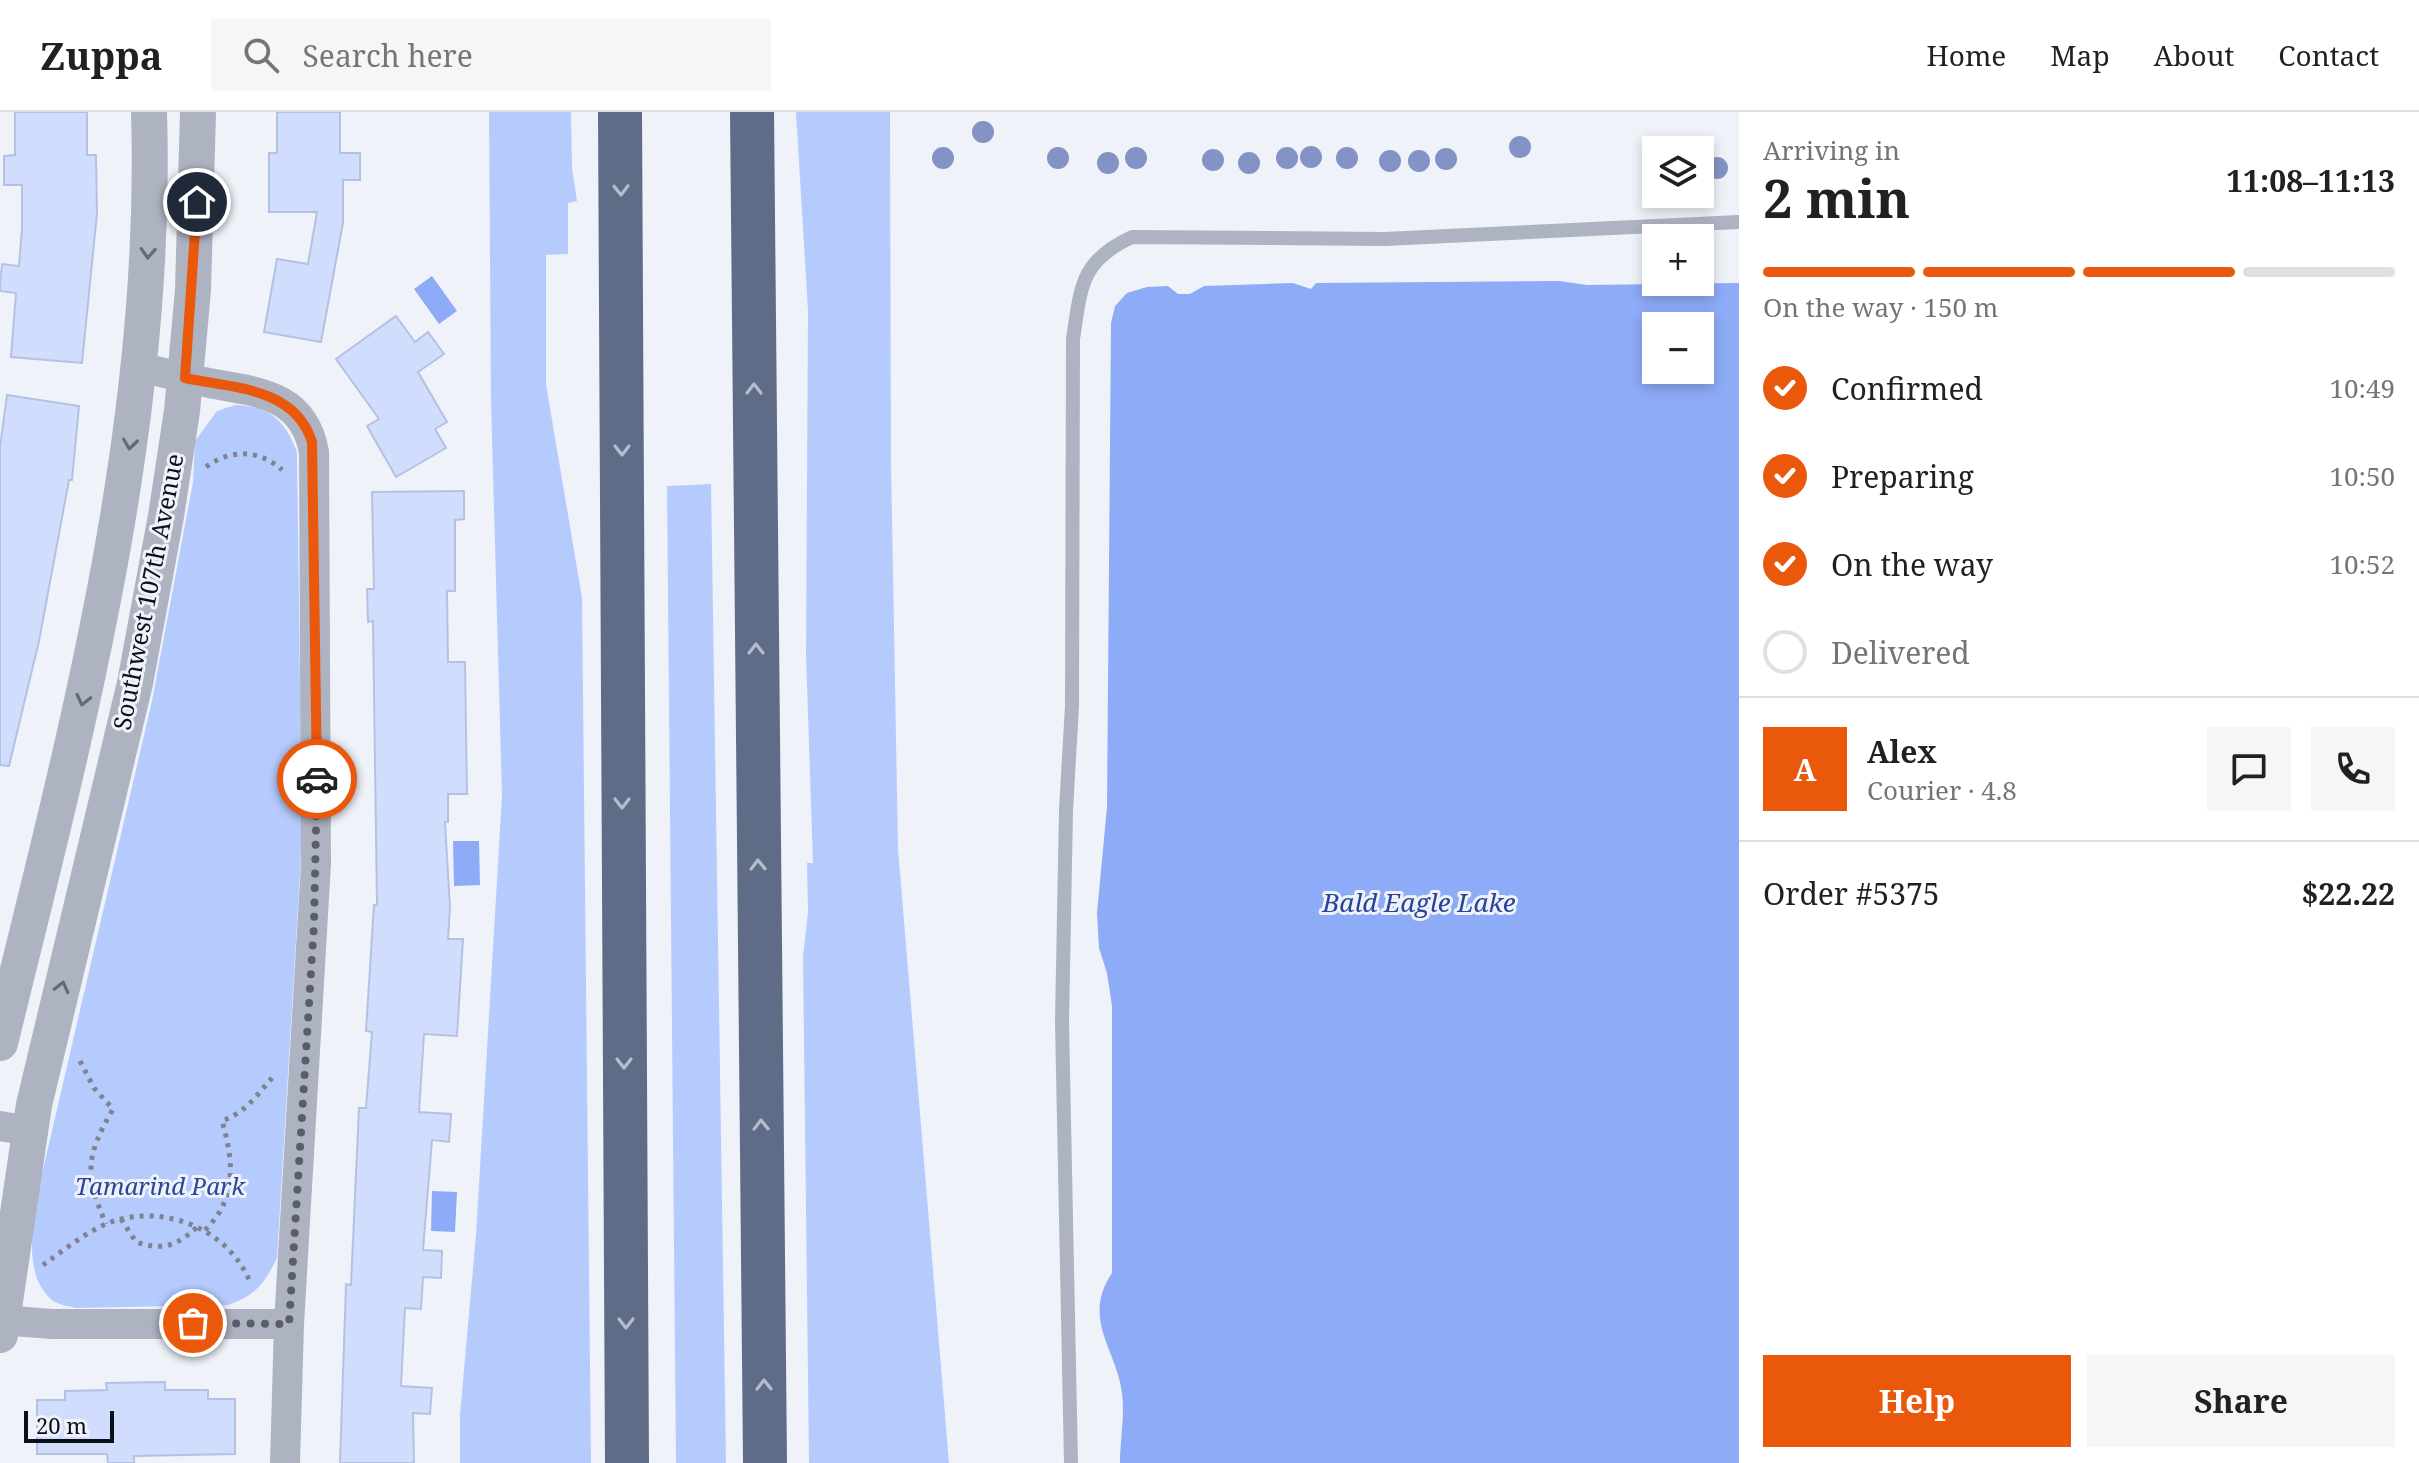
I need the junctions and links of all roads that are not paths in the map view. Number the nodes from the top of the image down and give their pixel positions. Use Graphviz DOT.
graph roads {
  1 [pos="149,112"];
  2 [pos="198,112"];
  3 [pos="620,112"];
  4 [pos="752,112"];
  5 [pos="1739,222"];
  6 [pos="140,367"];
  7 [pos="185,378"];
  8 [pos="0,1043"];
  9 [pos="15,1128"];
  10 [pos="12,1171"];
  11 [pos="289,1324"];
  12 [pos="1,1325"];
  13 [pos="285,1463"];
  14 [pos="627,1463"];
  15 [pos="765,1463"];
  16 [pos="1071,1463"];
  1 -- 6 [label="street, Southwest 107th Avenue, one-way"];
  2 -- 7 [label="street, Southwest 107th Avenue"];
  3 -- 14 [label="highway, one-way"];
  15 -- 4 [label="highway, one-way"];
  5 -- 16 [label="lane"];
  6 -- 7 [label="street"];
  6 -- 8 [label="street, Southwest 107th Avenue, one-way"];
  9 -- 7 [label="street, Southwest 107th Avenue, one-way"];
  7 -- 11 [label="street"];
  9 -- 10 [label="street, Southwest 107th Avenue"];
  10 -- 12 [label="street, Southwest 107th Avenue"];
  11 -- 12 [label="street"];
  11 -- 13 [label="street"];
}
